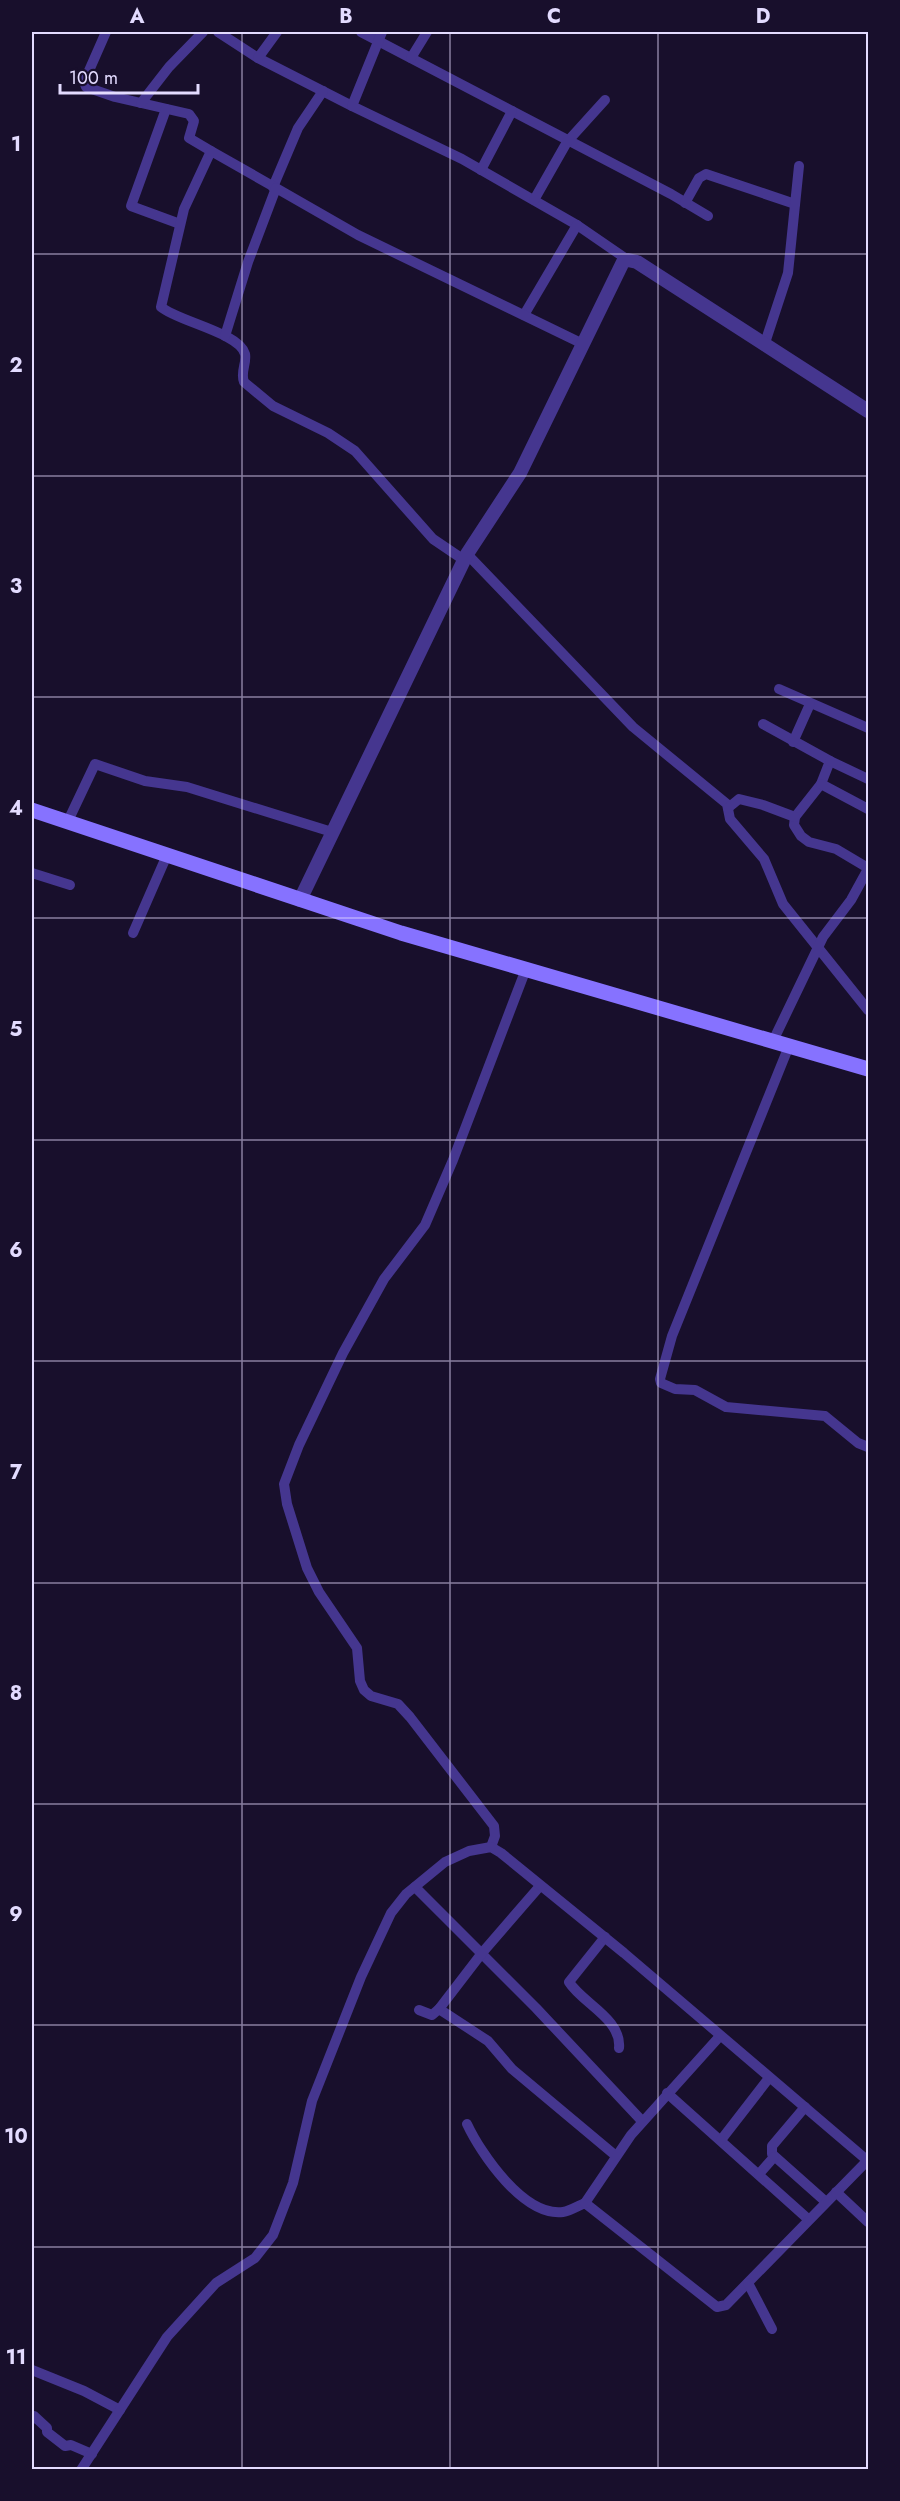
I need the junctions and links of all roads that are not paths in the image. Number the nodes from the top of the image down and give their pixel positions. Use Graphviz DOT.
graph roads {
  1 [pos="106,32"];
  2 [pos="203,32"];
  3 [pos="218,32"];
  4 [pos="278,32"];
  5 [pos="361,32"];
  6 [pos="427,32"];
  7 [pos="380,36"];
  8 [pos="258,58"];
  9 [pos="411,58"];
  10 [pos="323,90"];
  11 [pos="605,100"];
  12 [pos="141,103"];
  13 [pos="352,106"];
  14 [pos="166,109"];
  15 [pos="512,111"];
  16 [pos="567,142"];
  17 [pos="211,151"];
  18 [pos="799,166"];
  19 [pos="481,170"];
  20 [pos="275,187"];
  21 [pos="534,200"];
  22 [pos="685,203"];
  23 [pos="795,204"];
  24 [pos="708,216"];
  25 [pos="180,224"];
  26 [pos="577,225"];
  27 [pos="628,260"];
  28 [pos="524,315"];
  29 [pos="225,336"];
  30 [pos="584,344"];
  31 [pos="764,346"];
  32 [pos="868,411"];
  33 [pos="465,556"];
  34 [pos="779,689"];
  35 [pos="810,704"];
  36 [pos="763,724"];
  37 [pos="868,728"];
  38 [pos="793,742"];
  39 [pos="830,761"];
  40 [pos="868,779"];
  41 [pos="821,784"];
  42 [pos="728,808"];
  43 [pos="868,809"];
  44 [pos="32,810"];
  45 [pos="795,817"];
  46 [pos="68,821"];
  47 [pos="332,832"];
  48 [pos="166,855"];
  49 [pos="868,869"];
  50 [pos="32,873"];
  51 [pos="70,885"];
  52 [pos="300,900"];
  53 [pos="133,933"];
  54 [pos="818,948"];
  55 [pos="526,969"];
  56 [pos="868,1010"];
  57 [pos="773,1041"];
  58 [pos="789,1046"];
  59 [pos="868,1069"];
  60 [pos="868,1447"];
  61 [pos="491,1847"];
  62 [pos="540,1886"];
  63 [pos="415,1887"];
  64 [pos="605,1937"];
  65 [pos="482,1953"];
  66 [pos="439,2009"];
  67 [pos="418,2010"];
  68 [pos="720,2036"];
  69 [pos="619,2048"];
  70 [pos="769,2078"];
  71 [pos="667,2093"];
  72 [pos="805,2107"];
  73 [pos="642,2121"];
  74 [pos="467,2124"];
  75 [pos="721,2140"];
  76 [pos="616,2156"];
  77 [pos="774,2157"];
  78 [pos="868,2161"];
  79 [pos="759,2174"];
  80 [pos="836,2192"];
  81 [pos="826,2202"];
  82 [pos="585,2203"];
  83 [pos="808,2219"];
  84 [pos="868,2222"];
  85 [pos="748,2283"];
  86 [pos="772,2329"];
  87 [pos="32,2370"];
  88 [pos="120,2410"];
  89 [pos="32,2419"];
  90 [pos="92,2454"];
  91 [pos="81,2469"];
  1 -- 12 [label="street"];
  2 -- 12 [label="street"];
  3 -- 8 [label="street"];
  4 -- 8 [label="street"];
  5 -- 7 [label="street"];
  6 -- 9 [label="street"];
  7 -- 9 [label="street"];
  7 -- 13 [label="street"];
  8 -- 10 [label="street"];
  9 -- 15 [label="street"];
  10 -- 13 [label="street"];
  10 -- 20 [label="street"];
  11 -- 16 [label="street"];
  12 -- 14 [label="street"];
  13 -- 19 [label="street"];
  14 -- 17 [label="street"];
  14 -- 25 [label="street"];
  15 -- 16 [label="street"];
  15 -- 19 [label="street"];
  16 -- 21 [label="street"];
  16 -- 22 [label="street"];
  17 -- 20 [label="street"];
  17 -- 25 [label="street"];
  18 -- 23 [label="street"];
  19 -- 21 [label="street"];
  20 -- 28 [label="street"];
  20 -- 29 [label="street"];
  21 -- 26 [label="street"];
  22 -- 23 [label="street"];
  22 -- 24 [label="street"];
  23 -- 31 [label="street"];
  25 -- 29 [label="street"];
  26 -- 27 [label="street"];
  26 -- 28 [label="street"];
  27 -- 30 [label="street"];
  27 -- 31 [label="street"];
  28 -- 30 [label="street"];
  29 -- 33 [label="street"];
  30 -- 33 [label="street"];
  31 -- 32 [label="street"];
  33 -- 42 [label="street"];
  33 -- 47 [label="street"];
  34 -- 35 [label="street"];
  35 -- 37 [label="street"];
  35 -- 38 [label="street"];
  36 -- 38 [label="street"];
  38 -- 39 [label="street"];
  39 -- 40 [label="street"];
  39 -- 41 [label="street"];
  41 -- 43 [label="street"];
  41 -- 45 [label="street"];
  42 -- 45 [label="street"];
  42 -- 54 [label="street"];
  44 -- 46 [label="main road"];
  45 -- 49 [label="street"];
  46 -- 47 [label="street"];
  46 -- 48 [label="main road"];
  47 -- 52 [label="street"];
  48 -- 52 [label="main road"];
  48 -- 53 [label="street"];
  49 -- 54 [label="street"];
  50 -- 51 [label="street"];
  52 -- 55 [label="main road"];
  54 -- 56 [label="street"];
  54 -- 57 [label="street"];
  55 -- 57 [label="main road"];
  55 -- 61 [label="street"];
  57 -- 58 [label="main road"];
  58 -- 59 [label="main road"];
  58 -- 60 [label="street"];
  61 -- 62 [label="street"];
  61 -- 63 [label="street"];
  62 -- 64 [label="street"];
  62 -- 65 [label="street"];
  63 -- 65 [label="street"];
  63 -- 88 [label="street"];
  64 -- 68 [label="street"];
  64 -- 69 [label="street"];
  65 -- 66 [label="street"];
  65 -- 73 [label="street"];
  66 -- 67 [label="street"];
  66 -- 76 [label="street"];
  68 -- 70 [label="street"];
  68 -- 71 [label="street"];
  70 -- 72 [label="street"];
  70 -- 75 [label="street"];
  71 -- 73 [label="street"];
  71 -- 75 [label="street"];
  72 -- 77 [label="street"];
  72 -- 78 [label="street"];
  73 -- 76 [label="street"];
  74 -- 82 [label="street"];
  75 -- 79 [label="street"];
  76 -- 82 [label="street"];
  77 -- 79 [label="street"];
  77 -- 81 [label="street"];
  78 -- 80 [label="street"];
  79 -- 83 [label="street"];
  80 -- 81 [label="street"];
  80 -- 84 [label="street"];
  81 -- 83 [label="street"];
  82 -- 85 [label="street"];
  83 -- 85 [label="street"];
  85 -- 86 [label="street"];
  87 -- 88 [label="street"];
  88 -- 90 [label="street"];
  89 -- 90 [label="street"];
  90 -- 91 [label="street"];
}
